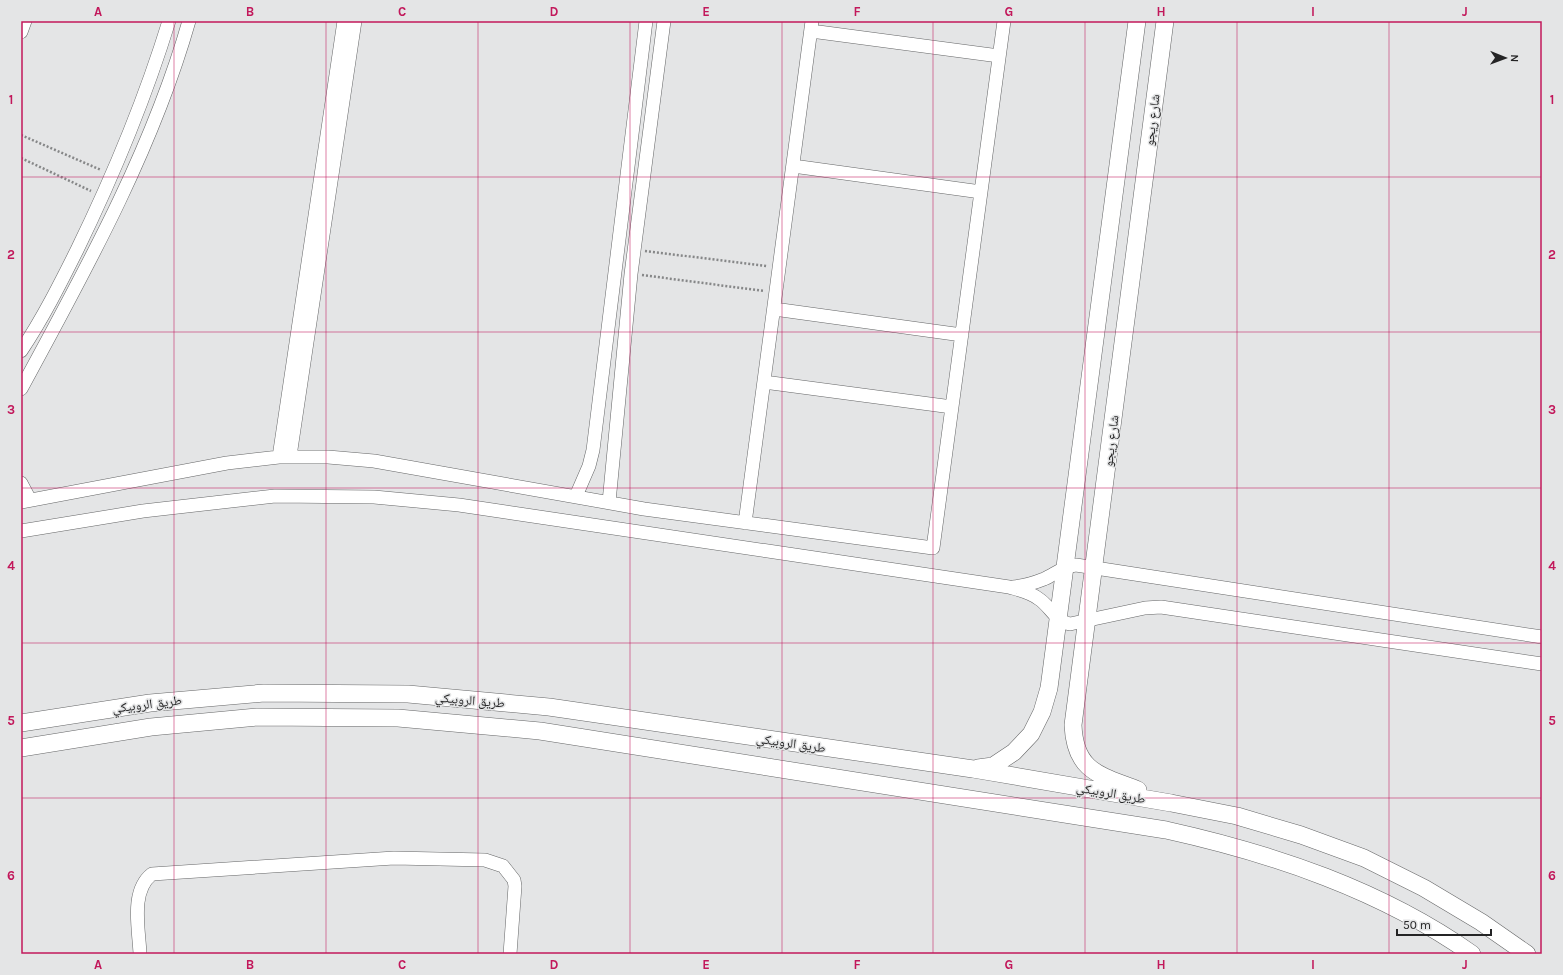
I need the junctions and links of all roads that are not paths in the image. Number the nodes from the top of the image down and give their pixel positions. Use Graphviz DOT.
graph roads {
  1 [pos="25,21"];
  2 [pos="169,21"];
  3 [pos="189,21"];
  4 [pos="344,21"];
  5 [pos="355,21"];
  6 [pos="646,21"];
  7 [pos="664,21"];
  8 [pos="1004,21"];
  9 [pos="1137,21"];
  10 [pos="1165,21"];
  11 [pos="812,26"];
  12 [pos="21,32"];
  13 [pos="999,56"];
  14 [pos="628,164"];
  15 [pos="645,165"];
  16 [pos="793,166"];
  17 [pos="981,192"];
  18 [pos="316,248"];
  19 [pos="774,309"];
  20 [pos="962,335"];
  21 [pos="21,351"];
  22 [pos="764,382"];
  23 [pos="21,389"];
  24 [pos="952,407"];
  25 [pos="284,456"];
  26 [pos="21,483"];
  27 [pos="576,496"];
  28 [pos="26,501"];
  29 [pos="609,502"];
  30 [pos="745,522"];
  31 [pos="21,531"];
  32 [pos="1064,567"];
  33 [pos="1095,568"];
  34 [pos="1009,587"];
  35 [pos="1058,620"];
  36 [pos="1088,621"];
  37 [pos="1542,637"];
  38 [pos="1542,664"];
  39 [pos="21,723"];
  40 [pos="21,748"];
  41 [pos="973,769"];
  42 [pos="1172,803"];
  43 [pos="140,954"];
  44 [pos="510,954"];
  45 [pos="1472,954"];
  46 [pos="1527,954"];
  1 -- 12 [label="street"];
  2 -- 21 [label="street"];
  3 -- 23 [label="street"];
  4 -- 18 [label="street"];
  5 -- 18 [label="street"];
  6 -- 14 [label="street"];
  7 -- 15 [label="street"];
  8 -- 13 [label="street"];
  9 -- 32 [label="main road"];
  10 -- 33 [label="main road, شارع ريجو"];
  11 -- 13 [label="street"];
  11 -- 16 [label="street"];
  13 -- 17 [label="street"];
  14 -- 15 [label="street"];
  14 -- 27 [label="street"];
  15 -- 29 [label="street"];
  16 -- 17 [label="street"];
  16 -- 19 [label="street"];
  17 -- 20 [label="street"];
  18 -- 25 [label="street"];
  19 -- 20 [label="street"];
  19 -- 22 [label="street"];
  20 -- 24 [label="street"];
  22 -- 24 [label="street"];
  22 -- 30 [label="street"];
  24 -- 30 [label="street"];
  25 -- 27 [label="street"];
  25 -- 28 [label="street"];
  26 -- 28 [label="street"];
  27 -- 29 [label="street"];
  29 -- 30 [label="street"];
  31 -- 34 [label="street"];
  32 -- 33 [label="street"];
  32 -- 34 [label="street"];
  32 -- 35 [label="main road"];
  33 -- 36 [label="main road, شارع ريجو"];
  33 -- 37 [label="street"];
  34 -- 35 [label="street"];
  35 -- 36 [label="street"];
  35 -- 41 [label="main road"];
  36 -- 38 [label="street"];
  36 -- 42 [label="main road, شارع ريجو"];
  39 -- 41 [label="main road, طريق الروبيكي"];
  40 -- 45 [label="main road, طريق الروبيكي"];
  41 -- 42 [label="main road, طريق الروبيكي"];
  42 -- 46 [label="main road, طريق الروبيكي"];
  43 -- 44 [label="street"];
}
